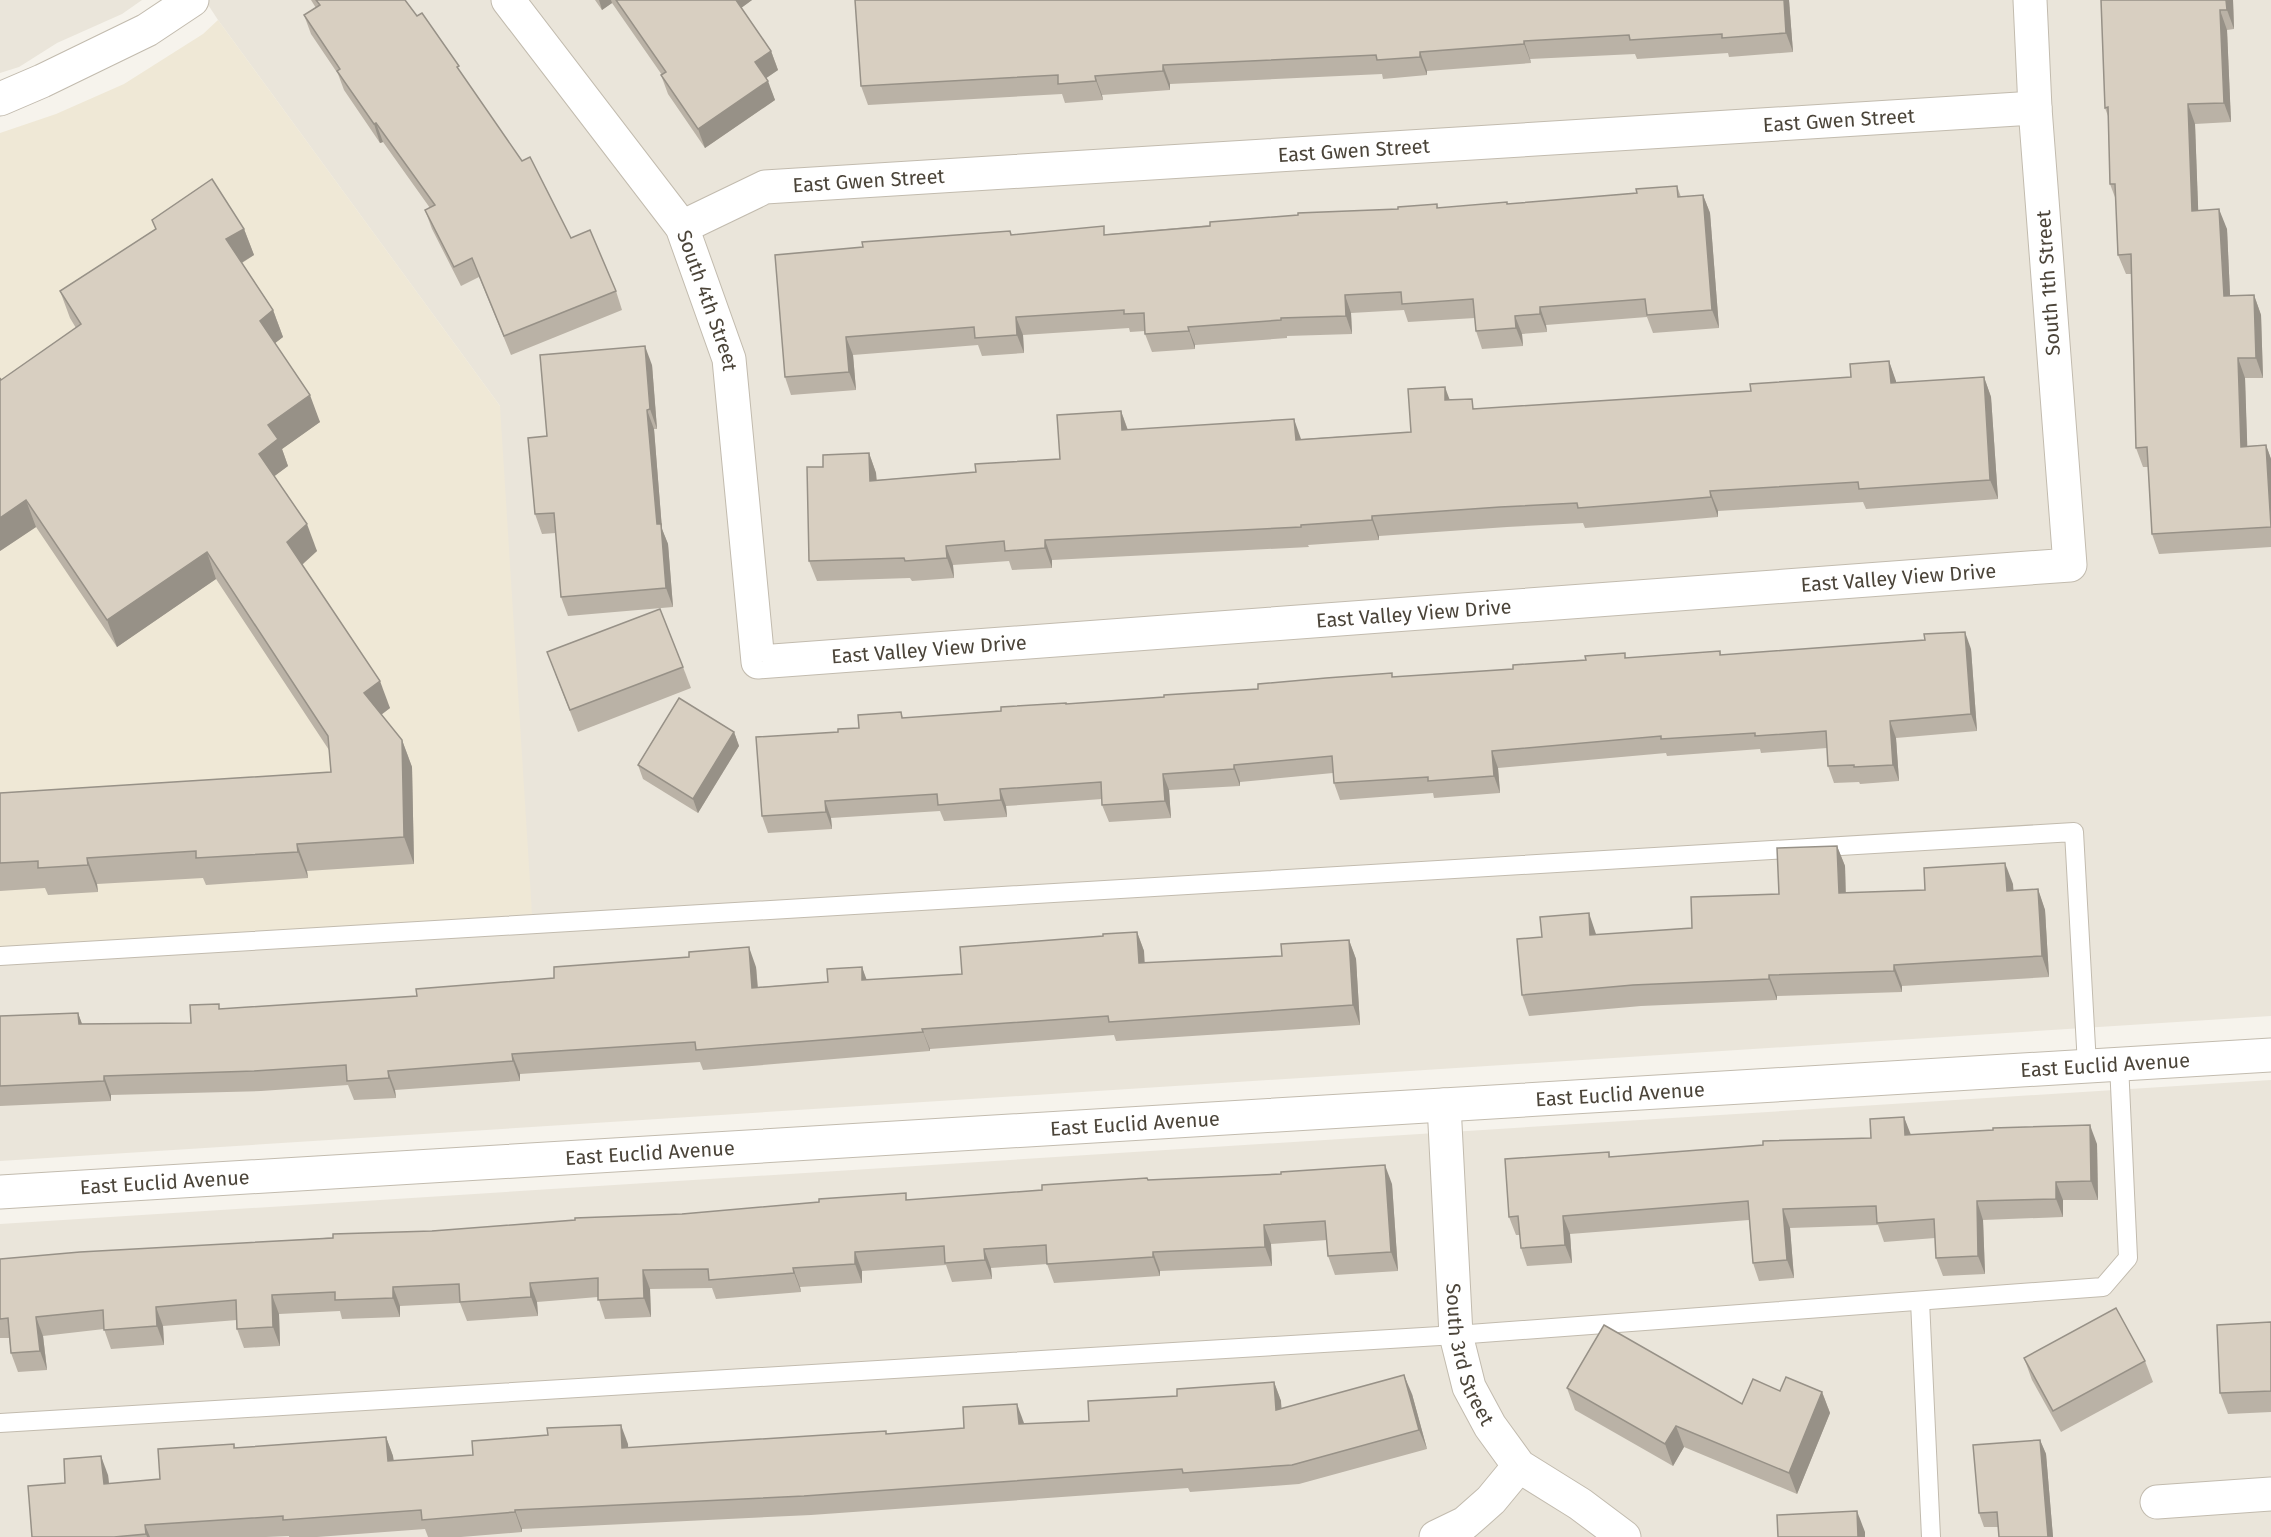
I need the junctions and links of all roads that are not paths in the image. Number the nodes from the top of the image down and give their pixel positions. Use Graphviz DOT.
graph roads {
  1 [pos="192,0"];
  2 [pos="508,0"];
  3 [pos="2030,0"];
  4 [pos="0,99"];
  5 [pos="2035,108"];
  6 [pos="682,227"];
  7 [pos="2070,565"];
  8 [pos="758,662"];
  9 [pos="0,956"];
  10 [pos="2271,1055"];
  11 [pos="2103,1065"];
  12 [pos="1444,1105"];
  13 [pos="0,1192"];
  14 [pos="1920,1301"];
  15 [pos="1456,1335"];
  16 [pos="0,1423"];
  17 [pos="1519,1466"];
  18 [pos="2271,1494"];
  19 [pos="2157,1502"];
  20 [pos="1436,1537"];
  21 [pos="1624,1537"];
  22 [pos="1931,1537"];
  1 -- 4 [label="street"];
  2 -- 6 [label="street, South 4th Street"];
  3 -- 5 [label="street, South 1th Street"];
  5 -- 6 [label="street, East Gwen Street"];
  5 -- 7 [label="street, South 1th Street"];
  6 -- 8 [label="street, South 4th Street"];
  7 -- 8 [label="street, East Valley View Drive"];
  9 -- 11 [label="lane"];
  10 -- 11 [label="street, East Euclid Avenue"];
  11 -- 12 [label="street, East Euclid Avenue"];
  11 -- 14 [label="lane"];
  12 -- 13 [label="street, East Euclid Avenue"];
  12 -- 15 [label="street, South 3rd Street"];
  14 -- 15 [label="lane"];
  14 -- 22 [label="lane"];
  15 -- 16 [label="lane"];
  15 -- 17 [label="street, South 3rd Street"];
  17 -- 20 [label="street"];
  17 -- 21 [label="street, South 3rd Street"];
  18 -- 19 [label="street"];
}
